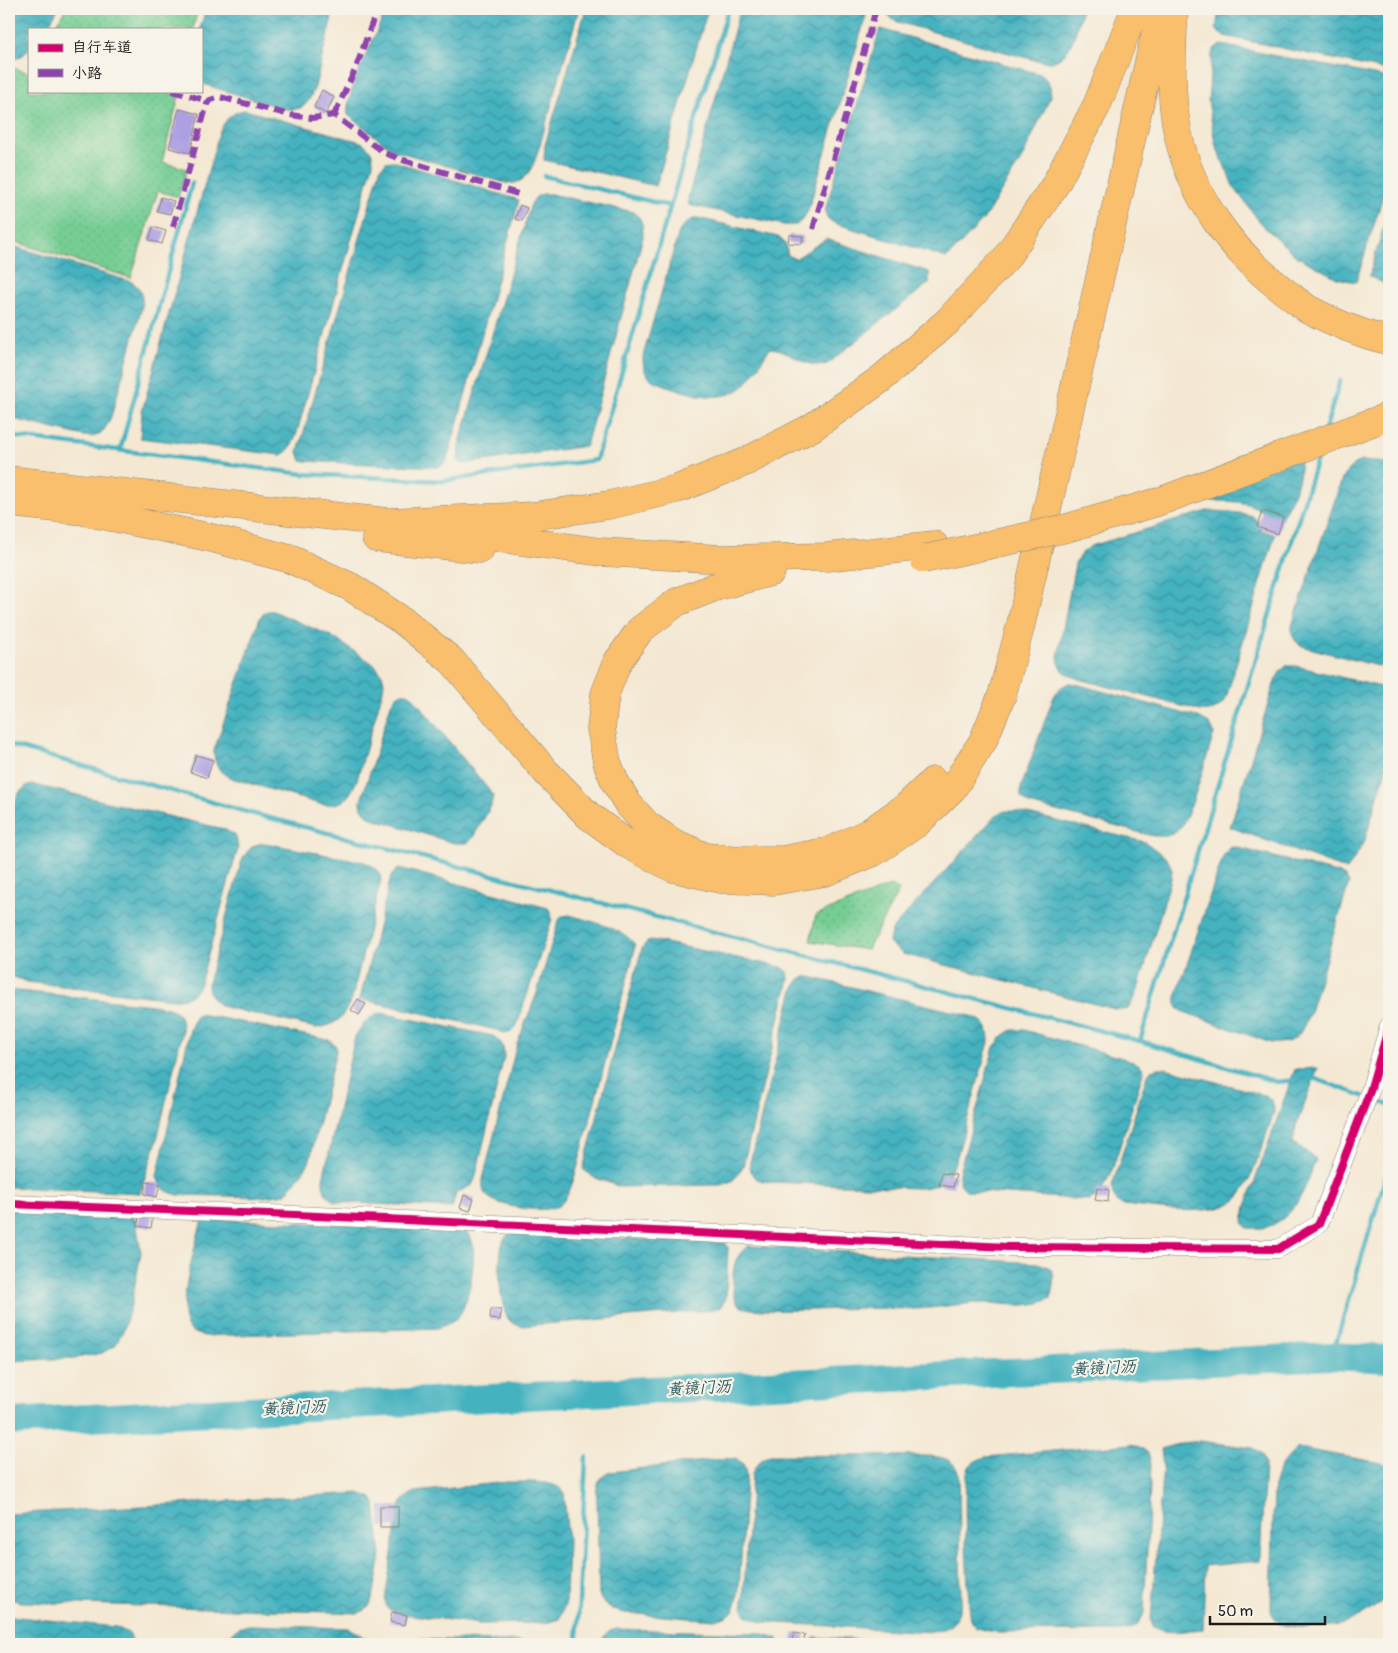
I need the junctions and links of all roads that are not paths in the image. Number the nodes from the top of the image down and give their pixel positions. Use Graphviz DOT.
graph roads {
  1 [pos="1135,9"];
  2 [pos="1141,9"];
  3 [pos="1161,9"];
  4 [pos="1174,9"];
  5 [pos="1389,341"];
  6 [pos="1389,397"];
  7 [pos="1389,416"];
  8 [pos="9,480"];
  9 [pos="9,503"];
  10 [pos="87,512"];
  11 [pos="387,522"];
  12 [pos="601,557"];
  13 [pos="770,572"];
  14 [pos="1389,1026"];
  15 [pos="9,1204"];
  1 -- 11 [label="highway"];
  2 -- 13 [label="highway"];
  3 -- 10 [label="highway"];
  4 -- 5 [label="highway"];
  6 -- 12 [label="highway"];
  7 -- 13 [label="highway, bridge"];
  8 -- 11 [label="highway"];
  9 -- 10 [label="highway"];
  10 -- 12 [label="highway"];
  11 -- 12 [label="highway"];
  12 -- 13 [label="highway"];
  14 -- 15 [label="street"];
}
